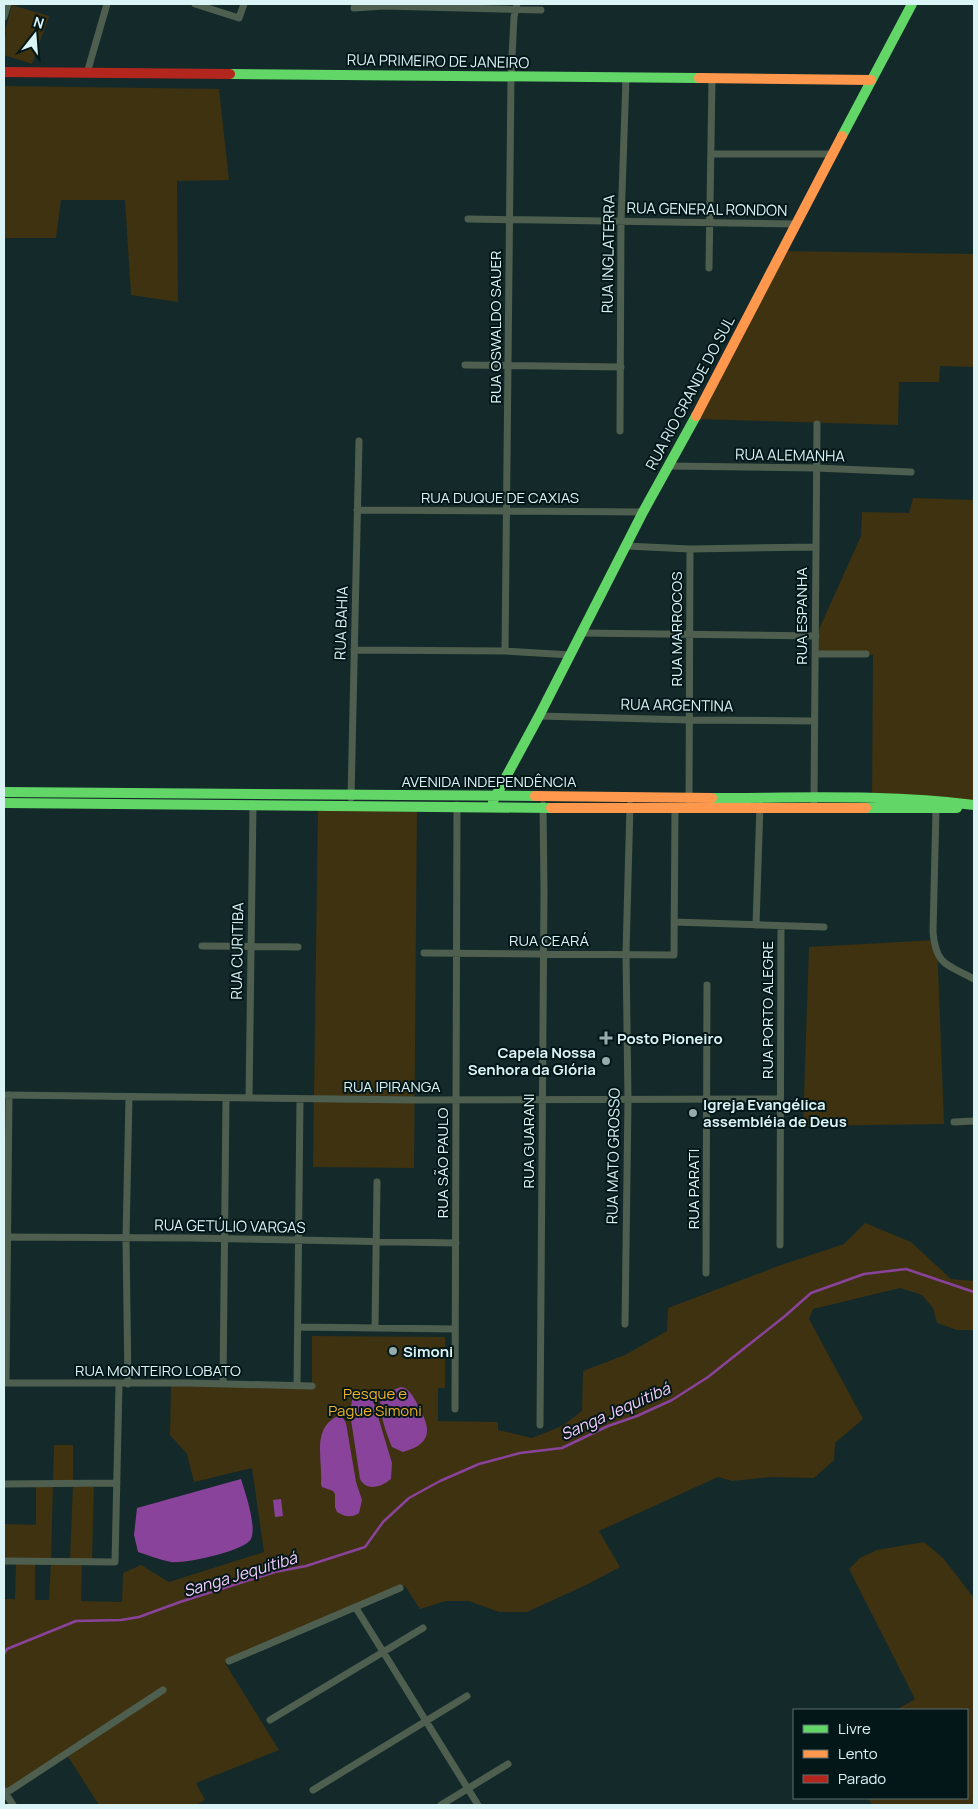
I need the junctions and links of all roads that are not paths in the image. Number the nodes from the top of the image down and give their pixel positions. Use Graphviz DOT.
graph roads {
  1 [pos="8,4"];
  2 [pos="107,4"];
  3 [pos="194,4"];
  4 [pos="244,4"];
  5 [pos="912,4"];
  6 [pos="385,5"];
  7 [pos="449,6"];
  8 [pos="517,7"];
  9 [pos="354,8"];
  10 [pos="541,10"];
  11 [pos="4,17"];
  12 [pos="4,72"];
  13 [pos="87,73"];
  14 [pos="511,76"];
  15 [pos="626,78"];
  16 [pos="712,79"];
  17 [pos="871,80"];
  18 [pos="711,154"];
  19 [pos="832,154"];
  20 [pos="510,219"];
  21 [pos="468,220"];
  22 [pos="621,222"];
  23 [pos="710,222"];
  24 [pos="795,224"];
  25 [pos="709,268"];
  26 [pos="465,365"];
  27 [pos="509,365"];
  28 [pos="621,367"];
  29 [pos="817,424"];
  30 [pos="620,431"];
  31 [pos="359,442"];
  32 [pos="668,466"];
  33 [pos="816,468"];
  34 [pos="911,472"];
  35 [pos="357,510"];
  36 [pos="507,511"];
  37 [pos="643,512"];
  38 [pos="626,546"];
  39 [pos="815,547"];
  40 [pos="690,549"];
  41 [pos="580,633"];
  42 [pos="689,634"];
  43 [pos="816,636"];
  44 [pos="354,650"];
  45 [pos="505,651"];
  46 [pos="571,654"];
  47 [pos="816,654"];
  48 [pos="866,654"];
  49 [pos="539,716"];
  50 [pos="690,720"];
  51 [pos="814,721"];
  52 [pos="4,792"];
  53 [pos="495,796"];
  54 [pos="542,797"];
  55 [pos="630,797"];
  56 [pos="207,799"];
  57 [pos="253,800"];
  58 [pos="351,801"];
  59 [pos="457,802"];
  60 [pos="4,803"];
  61 [pos="689,804"];
  62 [pos="760,804"];
  63 [pos="814,804"];
  64 [pos="839,804"];
  65 [pos="974,806"];
  66 [pos="490,807"];
  67 [pos="543,808"];
  68 [pos="630,808"];
  69 [pos="675,809"];
  70 [pos="936,809"];
  71 [pos="674,922"];
  72 [pos="756,925"];
  73 [pos="782,926"];
  74 [pos="824,927"];
  75 [pos="202,946"];
  76 [pos="251,947"];
  77 [pos="298,947"];
  78 [pos="424,953"];
  79 [pos="456,954"];
  80 [pos="626,954"];
  81 [pos="542,955"];
  82 [pos="974,979"];
  83 [pos="707,985"];
  84 [pos="7,1095"];
  85 [pos="129,1097"];
  86 [pos="226,1098"];
  87 [pos="249,1098"];
  88 [pos="300,1099"];
  89 [pos="707,1099"];
  90 [pos="780,1099"];
  91 [pos="456,1100"];
  92 [pos="542,1100"];
  93 [pos="628,1100"];
  94 [pos="974,1121"];
  95 [pos="954,1122"];
  96 [pos="377,1182"];
  97 [pos="6,1237"];
  98 [pos="126,1238"];
  99 [pos="224,1240"];
  100 [pos="299,1241"];
  101 [pos="376,1242"];
  102 [pos="456,1243"];
  103 [pos="780,1245"];
  104 [pos="706,1273"];
  105 [pos="625,1324"];
  106 [pos="298,1327"];
  107 [pos="375,1328"];
  108 [pos="455,1329"];
  109 [pos="5,1383"];
  110 [pos="119,1384"];
  111 [pos="128,1384"];
  112 [pos="223,1384"];
  113 [pos="297,1386"];
  114 [pos="312,1386"];
  115 [pos="455,1409"];
  116 [pos="540,1425"];
  117 [pos="117,1483"];
  118 [pos="4,1484"];
  119 [pos="4,1561"];
  120 [pos="400,1588"];
  121 [pos="356,1608"];
  122 [pos="423,1628"];
  123 [pos="383,1652"];
  124 [pos="230,1661"];
  125 [pos="163,1690"];
  126 [pos="466,1696"];
  127 [pos="270,1720"];
  128 [pos="425,1720"];
  129 [pos="508,1764"];
  130 [pos="468,1788"];
  131 [pos="313,1790"];
  132 [pos="4,1792"];
  133 [pos="13,1805"];
  134 [pos="440,1805"];
  135 [pos="478,1805"];
  1 -- 11 [label="street"];
  2 -- 13 [label="street"];
  3 -- 4 [label="street"];
  5 -- 17 [label="street, RUA RIO GRANDE DO SUL"];
  6 -- 7 [label="street"];
  6 -- 9 [label="street"];
  7 -- 8 [label="street"];
  8 -- 10 [label="street"];
  8 -- 14 [label="street, RUA OSWALDO SAUER"];
  12 -- 13 [label="street, RUA PRIMEIRO DE JANEIRO"];
  13 -- 14 [label="street, RUA PRIMEIRO DE JANEIRO"];
  14 -- 15 [label="street, RUA PRIMEIRO DE JANEIRO"];
  14 -- 20 [label="street, RUA OSWALDO SAUER"];
  15 -- 16 [label="street, RUA PRIMEIRO DE JANEIRO"];
  15 -- 22 [label="street, RUA INGLATERRA"];
  16 -- 17 [label="street, RUA PRIMEIRO DE JANEIRO"];
  16 -- 18 [label="street"];
  17 -- 19 [label="street, RUA RIO GRANDE DO SUL"];
  18 -- 19 [label="street"];
  18 -- 23 [label="street"];
  19 -- 24 [label="street, RUA RIO GRANDE DO SUL"];
  20 -- 21 [label="street, RUA GENERAL RONDON"];
  20 -- 22 [label="street, RUA GENERAL RONDON"];
  20 -- 27 [label="street, RUA OSWALDO SAUER"];
  22 -- 23 [label="street, RUA GENERAL RONDON"];
  22 -- 28 [label="street, RUA INGLATERRA"];
  23 -- 24 [label="street, RUA GENERAL RONDON"];
  23 -- 25 [label="street"];
  24 -- 32 [label="street, RUA RIO GRANDE DO SUL"];
  26 -- 27 [label="street"];
  27 -- 28 [label="street"];
  27 -- 36 [label="street, RUA OSWALDO SAUER"];
  28 -- 30 [label="street, RUA INGLATERRA"];
  29 -- 33 [label="street, RUA ESPANHA"];
  31 -- 35 [label="street, RUA BAHIA"];
  32 -- 33 [label="street, RUA ALEMANHA"];
  32 -- 37 [label="street, RUA RIO GRANDE DO SUL"];
  33 -- 34 [label="street, RUA ALEMANHA"];
  33 -- 39 [label="street, RUA ESPANHA"];
  35 -- 36 [label="street, RUA DUQUE DE CAXIAS"];
  35 -- 44 [label="street, RUA BAHIA"];
  36 -- 37 [label="street, RUA DUQUE DE CAXIAS"];
  36 -- 45 [label="street, RUA OSWALDO SAUER"];
  37 -- 38 [label="street, RUA RIO GRANDE DO SUL"];
  38 -- 40 [label="street"];
  38 -- 41 [label="street, RUA RIO GRANDE DO SUL"];
  39 -- 40 [label="street"];
  39 -- 43 [label="street, RUA ESPANHA"];
  40 -- 42 [label="street, RUA MARROCOS"];
  41 -- 42 [label="street"];
  41 -- 46 [label="street, RUA RIO GRANDE DO SUL"];
  42 -- 43 [label="street"];
  42 -- 50 [label="street, RUA MARROCOS"];
  43 -- 47 [label="street, RUA ESPANHA"];
  44 -- 45 [label="street"];
  44 -- 58 [label="street, RUA BAHIA"];
  45 -- 46 [label="street"];
  46 -- 49 [label="street, RUA RIO GRANDE DO SUL"];
  47 -- 48 [label="street"];
  47 -- 51 [label="street, RUA ESPANHA"];
  49 -- 50 [label="street, RUA ARGENTINA"];
  49 -- 53 [label="street, RUA RIO GRANDE DO SUL"];
  50 -- 51 [label="street, RUA ARGENTINA"];
  50 -- 61 [label="street, RUA MARROCOS"];
  51 -- 63 [label="street, RUA ESPANHA"];
  52 -- 56 [label="street, AVENIDA INDEPENDÊNCIA"];
  53 -- 54 [label="street, AVENIDA INDEPENDÊNCIA"];
  53 -- 59 [label="street, AVENIDA INDEPENDÊNCIA"];
  53 -- 66 [label="street, RUA RIO GRANDE DO SUL"];
  54 -- 55 [label="street, AVENIDA INDEPENDÊNCIA"];
  54 -- 67 [label="street, RUA GUARANI"];
  55 -- 61 [label="street, AVENIDA INDEPENDÊNCIA"];
  55 -- 68 [label="street, RUA MATO GROSSO"];
  56 -- 57 [label="street, AVENIDA INDEPENDÊNCIA"];
  56 -- 60 [label="street, AVENIDA INDEPENDÊNCIA"];
  57 -- 58 [label="street, AVENIDA INDEPENDÊNCIA"];
  57 -- 76 [label="street, RUA CURITIBA"];
  58 -- 59 [label="street, AVENIDA INDEPENDÊNCIA"];
  59 -- 66 [label="street, AVENIDA INDEPENDÊNCIA"];
  59 -- 79 [label="street, RUA SÃO PAULO"];
  61 -- 62 [label="street, AVENIDA INDEPENDÊNCIA"];
  61 -- 69 [label="street, AVENIDA INDEPENDÊNCIA"];
  62 -- 63 [label="street, AVENIDA INDEPENDÊNCIA"];
  62 -- 72 [label="street"];
  63 -- 64 [label="street, AVENIDA INDEPENDÊNCIA"];
  64 -- 65 [label="street, AVENIDA INDEPENDÊNCIA"];
  64 -- 70 [label="street, AVENIDA INDEPENDÊNCIA"];
  65 -- 70 [label="street, AVENIDA INDEPENDÊNCIA"];
  66 -- 67 [label="street, AVENIDA INDEPENDÊNCIA"];
  67 -- 68 [label="street, AVENIDA INDEPENDÊNCIA"];
  67 -- 81 [label="street, RUA GUARANI"];
  68 -- 69 [label="street, AVENIDA INDEPENDÊNCIA"];
  68 -- 80 [label="street, RUA MATO GROSSO"];
  69 -- 71 [label="street"];
  70 -- 82 [label="street"];
  71 -- 72 [label="street"];
  71 -- 80 [label="street, RUA CEARÁ"];
  72 -- 73 [label="street"];
  73 -- 74 [label="street"];
  73 -- 90 [label="street, RUA PORTO ALEGRE"];
  75 -- 76 [label="street"];
  76 -- 77 [label="street"];
  76 -- 87 [label="street, RUA CURITIBA"];
  78 -- 79 [label="street, RUA CEARÁ"];
  79 -- 81 [label="street, RUA CEARÁ"];
  79 -- 91 [label="street, RUA SÃO PAULO"];
  80 -- 81 [label="street, RUA CEARÁ"];
  80 -- 93 [label="street, RUA MATO GROSSO"];
  81 -- 92 [label="street, RUA GUARANI"];
  83 -- 89 [label="street, RUA PARATI"];
  84 -- 85 [label="street, RUA IPIRANGA"];
  84 -- 97 [label="street"];
  85 -- 86 [label="street, RUA IPIRANGA"];
  85 -- 98 [label="street"];
  86 -- 87 [label="street, RUA IPIRANGA"];
  86 -- 99 [label="street"];
  87 -- 88 [label="street, RUA IPIRANGA"];
  88 -- 91 [label="street, RUA IPIRANGA"];
  88 -- 100 [label="street"];
  89 -- 90 [label="street, RUA IPIRANGA"];
  89 -- 93 [label="street, RUA IPIRANGA"];
  89 -- 104 [label="street, RUA PARATI"];
  90 -- 103 [label="street, RUA PORTO ALEGRE"];
  91 -- 92 [label="street, RUA IPIRANGA"];
  91 -- 102 [label="street, RUA SÃO PAULO"];
  92 -- 93 [label="street, RUA IPIRANGA"];
  92 -- 116 [label="street, RUA GUARANI"];
  93 -- 105 [label="street, RUA MATO GROSSO"];
  94 -- 95 [label="street"];
  96 -- 101 [label="street"];
  97 -- 98 [label="street, RUA GETÚLIO VARGAS"];
  97 -- 109 [label="street"];
  98 -- 99 [label="street, RUA GETÚLIO VARGAS"];
  98 -- 111 [label="street"];
  99 -- 100 [label="street, RUA GETÚLIO VARGAS"];
  99 -- 112 [label="street"];
  100 -- 101 [label="street, RUA GETÚLIO VARGAS"];
  100 -- 106 [label="street"];
  101 -- 102 [label="street, RUA GETÚLIO VARGAS"];
  101 -- 107 [label="street"];
  102 -- 108 [label="street, RUA SÃO PAULO"];
  106 -- 107 [label="street"];
  106 -- 113 [label="street"];
  107 -- 108 [label="street"];
  108 -- 115 [label="street, RUA SÃO PAULO"];
  109 -- 110 [label="street, RUA MONTEIRO LOBATO"];
  110 -- 111 [label="street, RUA MONTEIRO LOBATO"];
  110 -- 117 [label="street"];
  111 -- 112 [label="street, RUA MONTEIRO LOBATO"];
  112 -- 113 [label="street, RUA MONTEIRO LOBATO"];
  113 -- 114 [label="street, RUA MONTEIRO LOBATO"];
  117 -- 118 [label="street"];
  117 -- 119 [label="street"];
  120 -- 121 [label="street"];
  121 -- 123 [label="street"];
  121 -- 124 [label="street"];
  122 -- 123 [label="street"];
  123 -- 127 [label="street"];
  123 -- 128 [label="street"];
  125 -- 132 [label="street"];
  126 -- 128 [label="street"];
  128 -- 130 [label="street"];
  128 -- 131 [label="street"];
  129 -- 130 [label="street"];
  130 -- 134 [label="street"];
  130 -- 135 [label="street"];
  132 -- 133 [label="street"];
}
